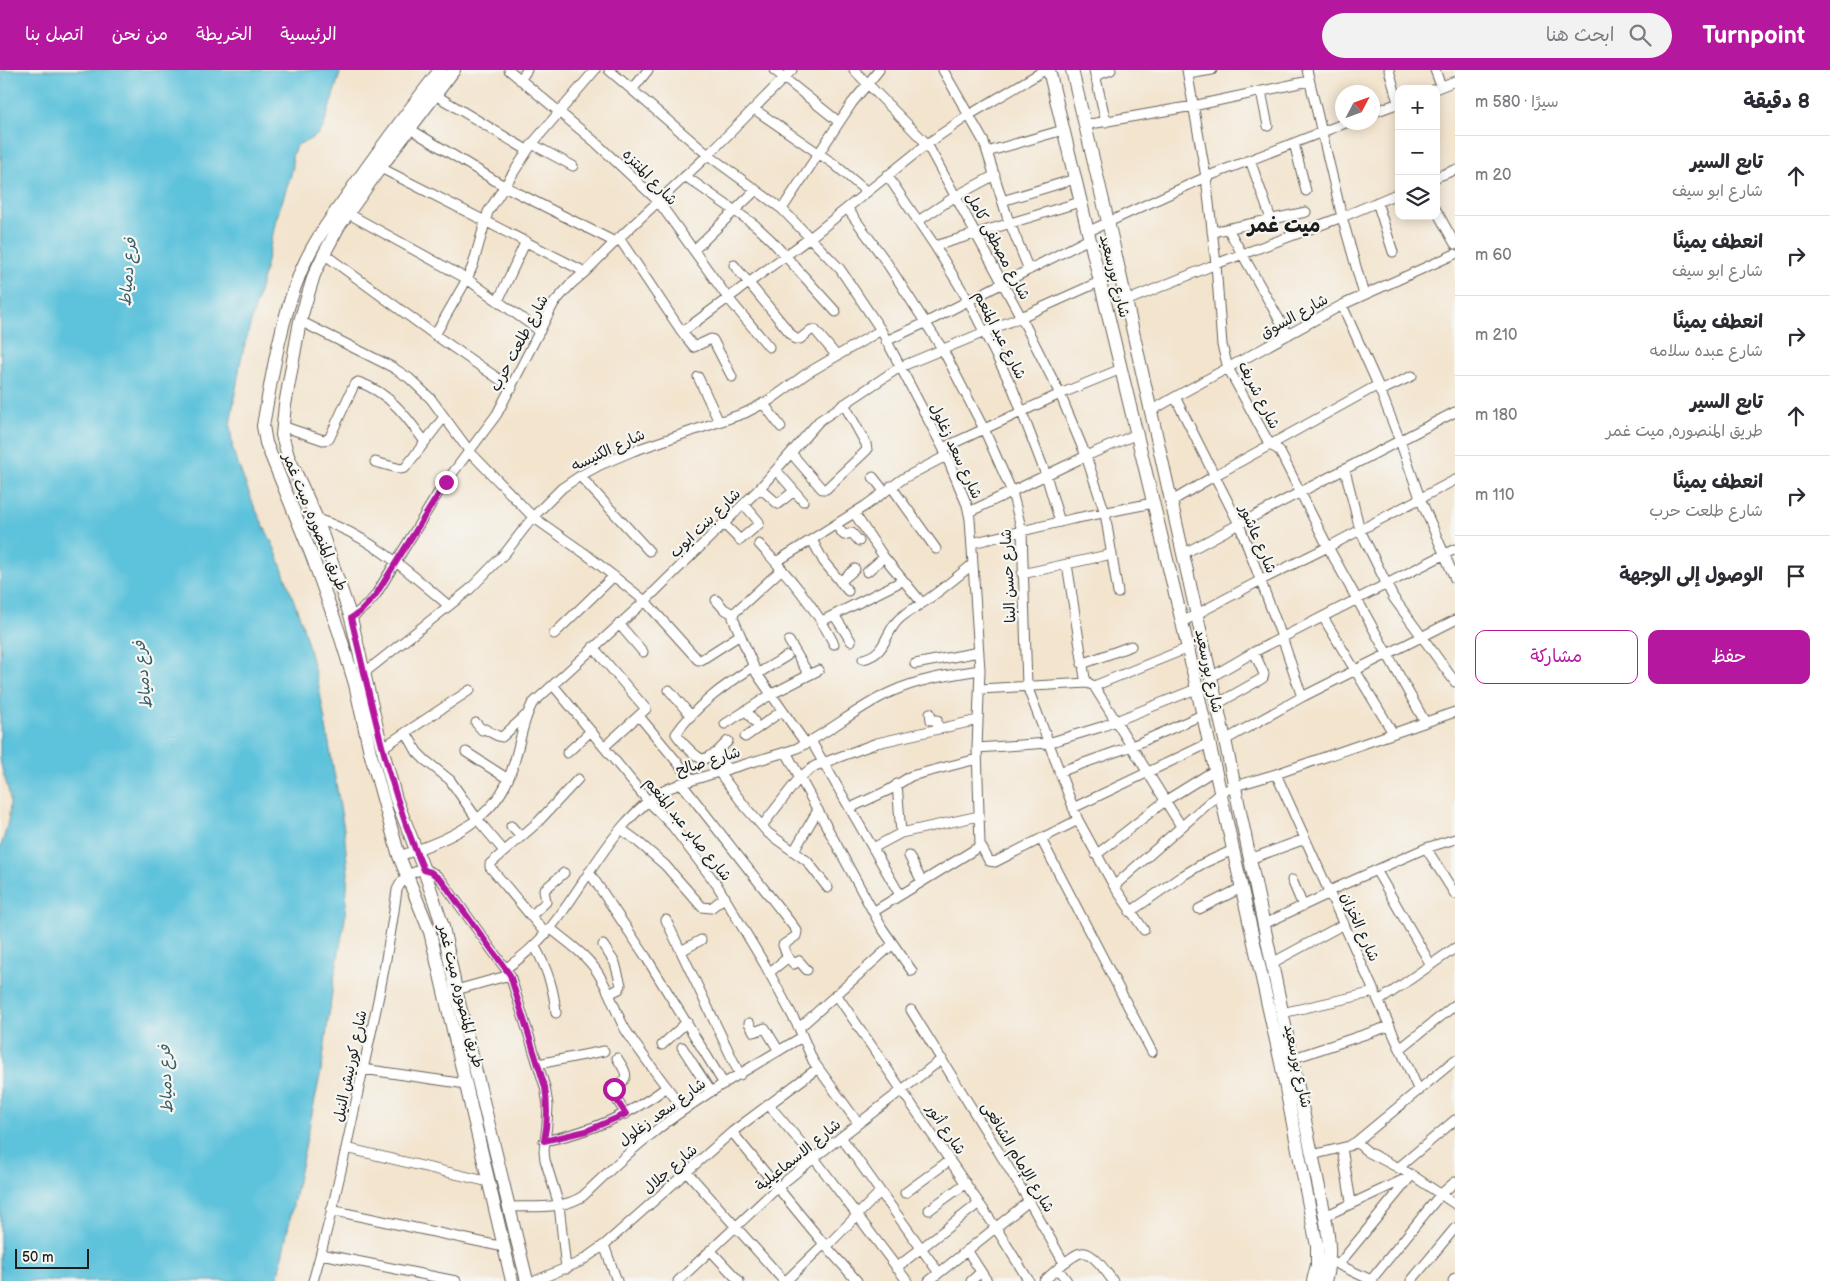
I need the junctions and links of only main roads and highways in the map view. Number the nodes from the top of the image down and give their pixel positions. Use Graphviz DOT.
graph roads {
  1 [pos="440,70"];
  2 [pos="454,70"];
  3 [pos="1047,70"];
  4 [pos="1072,70"];
  5 [pos="430,92"];
  6 [pos="375,166"];
  7 [pos="1286,1061"];
  8 [pos="1324,1246"];
  9 [pos="512,1281"];
  10 [pos="528,1281"];
  11 [pos="1313,1281"];
  12 [pos="1325,1281"];
  1 -- 5 [label="main road, طريق المنصوره, ميت غمر"];
  2 -- 5 [label="main road, طريق المنصوره, ميت غمر"];
  3 -- 7 [label="main road, شارع بورسعيد"];
  4 -- 7 [label="main road, شارع بورسعيد"];
  5 -- 6 [label="main road, طريق المنصوره, ميت غمر"];
  5 -- 6 [label="main road, طريق المنصوره, ميت غمر"];
  6 -- 9 [label="main road, طريق المنصوره, ميت غمر"];
  6 -- 10 [label="main road, طريق المنصوره, ميت غمر"];
  7 -- 8 [label="main road, شارع بورسعيد"];
  7 -- 8 [label="main road, شارع بورسعيد"];
  8 -- 11 [label="main road, شارع بورسعيد"];
  8 -- 12 [label="main road, شارع بورسعيد"];
}
